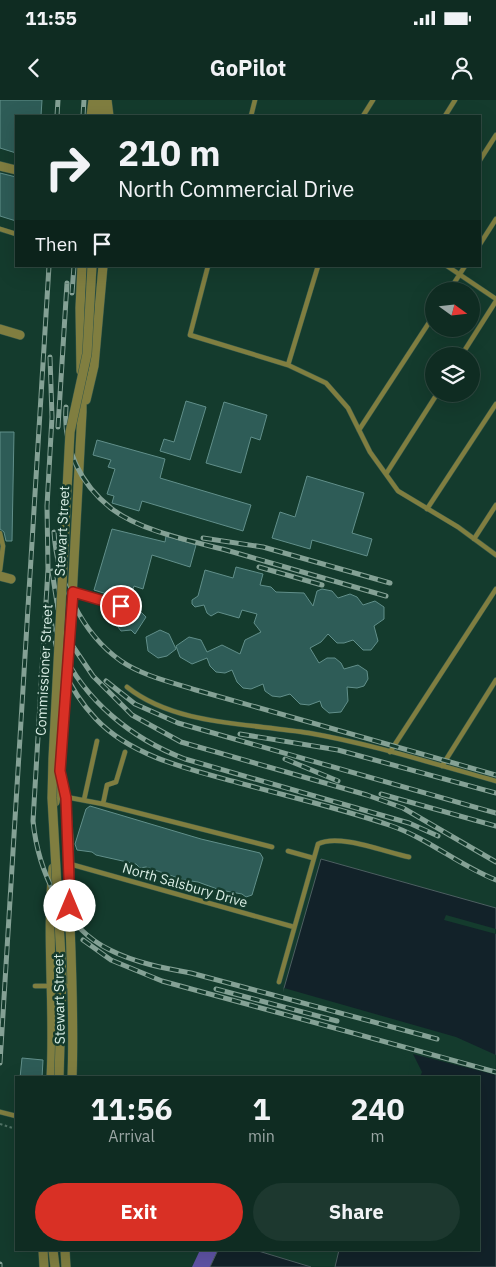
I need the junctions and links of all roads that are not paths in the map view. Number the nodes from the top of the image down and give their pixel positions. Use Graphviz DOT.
graph roads {
  1 [pos="93,100"];
  2 [pos="100,100"];
  3 [pos="107,100"];
  4 [pos="255,100"];
  5 [pos="372,100"];
  6 [pos="455,100"];
  7 [pos="91,115"];
  8 [pos="100,115"];
  9 [pos="109,115"];
  10 [pos="251,115"];
  11 [pos="364,115"];
  12 [pos="446,115"];
  13 [pos="496,135"];
  14 [pos="481,158"];
  15 [pos="0,166"];
  16 [pos="15,170"];
  17 [pos="496,219"];
  18 [pos="0,229"];
  19 [pos="15,234"];
  20 [pos="481,242"];
  21 [pos="82,267"];
  22 [pos="92,267"];
  23 [pos="102,267"];
  24 [pos="208,267"];
  25 [pos="318,267"];
  26 [pos="448,267"];
  27 [pos="464,267"];
  28 [pos="460,275"];
  29 [pos="455,282"];
  30 [pos="496,300"];
  31 [pos="0,329"];
  32 [pos="425,329"];
  33 [pos="20,335"];
  34 [pos="467,347"];
  35 [pos="288,365"];
  36 [pos="432,402"];
  37 [pos="496,404"];
  38 [pos="82,412"];
  39 [pos="359,430"];
  40 [pos="386,474"];
  41 [pos="496,505"];
  42 [pos="428,509"];
  43 [pos="0,533"];
  44 [pos="474,539"];
  45 [pos="496,555"];
  46 [pos="0,570"];
  47 [pos="0,576"];
  48 [pos="11,579"];
  49 [pos="496,588"];
  50 [pos="73,592"];
  51 [pos="121,606"];
  52 [pos="496,680"];
  53 [pos="127,687"];
  54 [pos="97,742"];
  55 [pos="124,752"];
  56 [pos="390,752"];
  57 [pos="442,766"];
  58 [pos="60,771"];
  59 [pos="496,781"];
  60 [pos="66,798"];
  61 [pos="84,800"];
  62 [pos="103,804"];
  63 [pos="272,848"];
  64 [pos="288,851"];
  65 [pos="409,857"];
  66 [pos="313,858"];
  67 [pos="70,864"];
  68 [pos="294,927"];
  69 [pos="279,982"];
  70 [pos="35,986"];
  71 [pos="52,986"];
  72 [pos="74,986"];
  73 [pos="51,1076"];
  74 [pos="59,1076"];
  75 [pos="72,1076"];
  76 [pos="0,1112"];
  77 [pos="15,1116"];
  78 [pos="43,1251"];
  79 [pos="53,1251"];
  80 [pos="65,1251"];
  81 [pos="44,1267"];
  82 [pos="55,1267"];
  83 [pos="66,1267"];
  1 -- 7 [label="street"];
  2 -- 8 [label="street"];
  3 -- 9 [label="street"];
  4 -- 10 [label="lane"];
  5 -- 11 [label="lane"];
  6 -- 12 [label="lane"];
  13 -- 14 [label="lane"];
  15 -- 16 [label="street"];
  17 -- 20 [label="lane"];
  18 -- 19 [label="lane"];
  21 -- 38 [label="street, Stewart Street"];
  22 -- 74 [label="street, Commissioner Street, bridge"];
  23 -- 38 [label="street, Stewart Street"];
  24 -- 35 [label="lane"];
  25 -- 35 [label="lane"];
  26 -- 28 [label="lane"];
  27 -- 28 [label="lane"];
  28 -- 29 [label="lane"];
  28 -- 30 [label="lane"];
  30 -- 34 [label="lane"];
  31 -- 33 [label="street"];
  32 -- 39 [label="lane"];
  35 -- 39 [label="lane"];
  36 -- 40 [label="lane"];
  37 -- 42 [label="lane"];
  38 -- 50 [label="street, Stewart Street"];
  39 -- 40 [label="lane"];
  40 -- 42 [label="lane"];
  41 -- 44 [label="lane"];
  42 -- 44 [label="lane"];
  43 -- 46 [label="lane"];
  44 -- 45 [label="lane"];
  47 -- 48 [label="street"];
  49 -- 56 [label="lane"];
  50 -- 51 [label="street"];
  50 -- 58 [label="street, Stewart Street"];
  52 -- 57 [label="lane"];
  53 -- 56 [label="lane"];
  54 -- 61 [label="lane"];
  55 -- 62 [label="lane"];
  56 -- 57 [label="lane"];
  57 -- 59 [label="lane"];
  58 -- 60 [label="street, Stewart Street"];
  58 -- 71 [label="street, Stewart Street"];
  60 -- 61 [label="lane"];
  60 -- 67 [label="street, Stewart Street"];
  61 -- 62 [label="lane"];
  62 -- 63 [label="lane"];
  64 -- 66 [label="lane"];
  65 -- 66 [label="lane"];
  66 -- 68 [label="lane"];
  67 -- 68 [label="lane, North Salsbury Drive"];
  67 -- 72 [label="street, Stewart Street"];
  68 -- 69 [label="lane"];
  70 -- 71 [label="lane"];
  71 -- 72 [label="lane"];
  71 -- 73 [label="street, Stewart Street"];
  72 -- 75 [label="street, Stewart Street"];
  76 -- 77 [label="lane"];
  78 -- 81 [label="street"];
  79 -- 82 [label="street"];
  80 -- 83 [label="street"];
}
